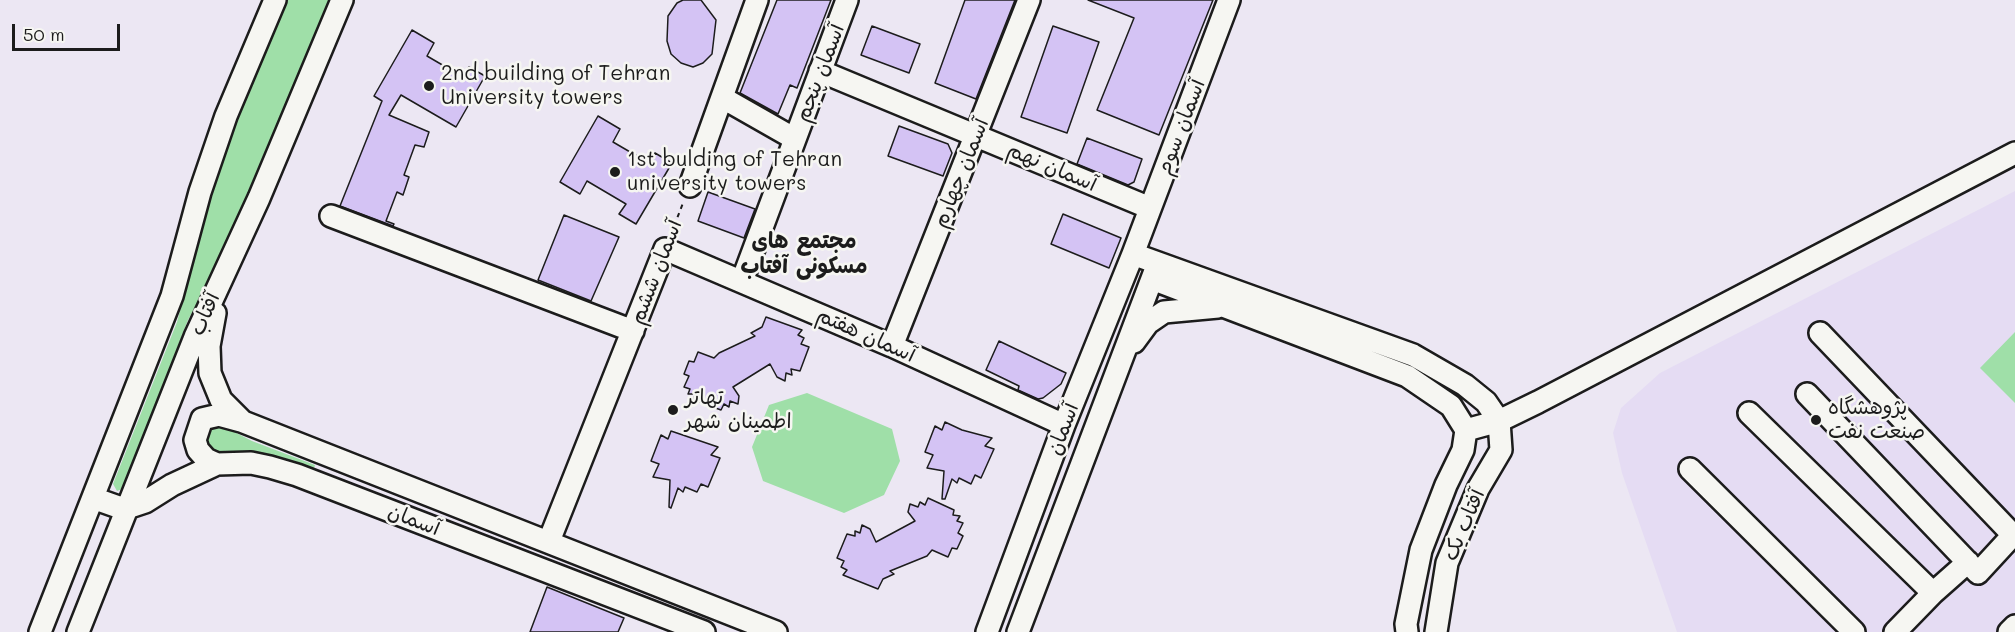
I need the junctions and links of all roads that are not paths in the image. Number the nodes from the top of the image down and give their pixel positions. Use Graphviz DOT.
graph roads {
  1 [pos="275,0"];
  2 [pos="342,0"];
  3 [pos="757,0"];
  4 [pos="847,0"];
  5 [pos="1029,0"];
  6 [pos="1229,0"];
  7 [pos="820,70"];
  8 [pos="723,98"];
  9 [pos="976,135"];
  10 [pos="795,139"];
  11 [pos="2015,153"];
  12 [pos="690,186"];
  13 [pos="1150,208"];
  14 [pos="331,216"];
  15 [pos="665,249"];
  16 [pos="1133,254"];
  17 [pos="1155,271"];
  18 [pos="222,278"];
  19 [pos="742,281"];
  20 [pos="1224,306"];
  21 [pos="633,331"];
  22 [pos="1820,333"];
  23 [pos="892,346"];
  24 [pos="1122,357"];
  25 [pos="1807,394"];
  26 [pos="1749,413"];
  27 [pos="241,421"];
  28 [pos="1499,422"];
  29 [pos="1064,425"];
  30 [pos="1466,430"];
  31 [pos="217,464"];
  32 [pos="1690,469"];
  33 [pos="93,498"];
  34 [pos="124,509"];
  35 [pos="549,541"];
  36 [pos="1968,562"];
  37 [pos="1933,593"];
  38 [pos="2015,626"];
  39 [pos="40,632"];
  40 [pos="78,632"];
  41 [pos="704,632"];
  42 [pos="776,632"];
  43 [pos="987,632"];
  44 [pos="1018,632"];
  45 [pos="1407,632"];
  46 [pos="1436,632"];
  47 [pos="1854,632"];
  48 [pos="1895,632"];
  49 [pos="2008,632"];
  1 -- 33 [label="street, آفتاب"];
  2 -- 18 [label="street, آفتاب"];
  3 -- 8 [label="street"];
  4 -- 7 [label="street, آسمان پنجم"];
  5 -- 9 [label="street, آسمان چهارم"];
  6 -- 13 [label="street, آسمان سوم"];
  7 -- 9 [label="street, آسمان نهم"];
  7 -- 10 [label="street, آسمان پنجم"];
  8 -- 10 [label="street"];
  8 -- 12 [label="street"];
  9 -- 13 [label="street, آسمان نهم"];
  9 -- 23 [label="street, آسمان چهارم"];
  10 -- 19 [label="street, آسمان پنجم"];
  11 -- 28 [label="street"];
  13 -- 16 [label="street, آسمان سوم"];
  14 -- 21 [label="street"];
  15 -- 19 [label="street, آسمان هفتم"];
  15 -- 21 [label="street, آسمان ششم"];
  16 -- 17 [label="street"];
  16 -- 29 [label="street, آسمان"];
  17 -- 20 [label="street"];
  17 -- 24 [label="street, آسمان"];
  17 -- 28 [label="street"];
  18 -- 27 [label="street"];
  18 -- 34 [label="street, آفتاب"];
  19 -- 23 [label="street, آسمان هفتم"];
  20 -- 24 [label="street"];
  20 -- 30 [label="street"];
  21 -- 35 [label="street, آسمان ششم"];
  22 -- 36 [label="street"];
  23 -- 29 [label="street, آسمان هفتم"];
  24 -- 44 [label="street, آسمان"];
  25 -- 36 [label="street"];
  26 -- 37 [label="street"];
  27 -- 31 [label="street"];
  27 -- 35 [label="street, آسمان"];
  28 -- 30 [label="street"];
  28 -- 46 [label="street, آفتاب یک"];
  29 -- 43 [label="street, آسمان"];
  30 -- 45 [label="street, آفتاب یک"];
  31 -- 34 [label="street, آسمان"];
  31 -- 41 [label="street, آسمان"];
  32 -- 47 [label="street"];
  33 -- 34 [label="street"];
  33 -- 39 [label="street, آفتاب"];
  34 -- 40 [label="street, آفتاب"];
  35 -- 42 [label="street, آسمان"];
  36 -- 37 [label="street"];
  37 -- 48 [label="street"];
  38 -- 49 [label="street"];
}
